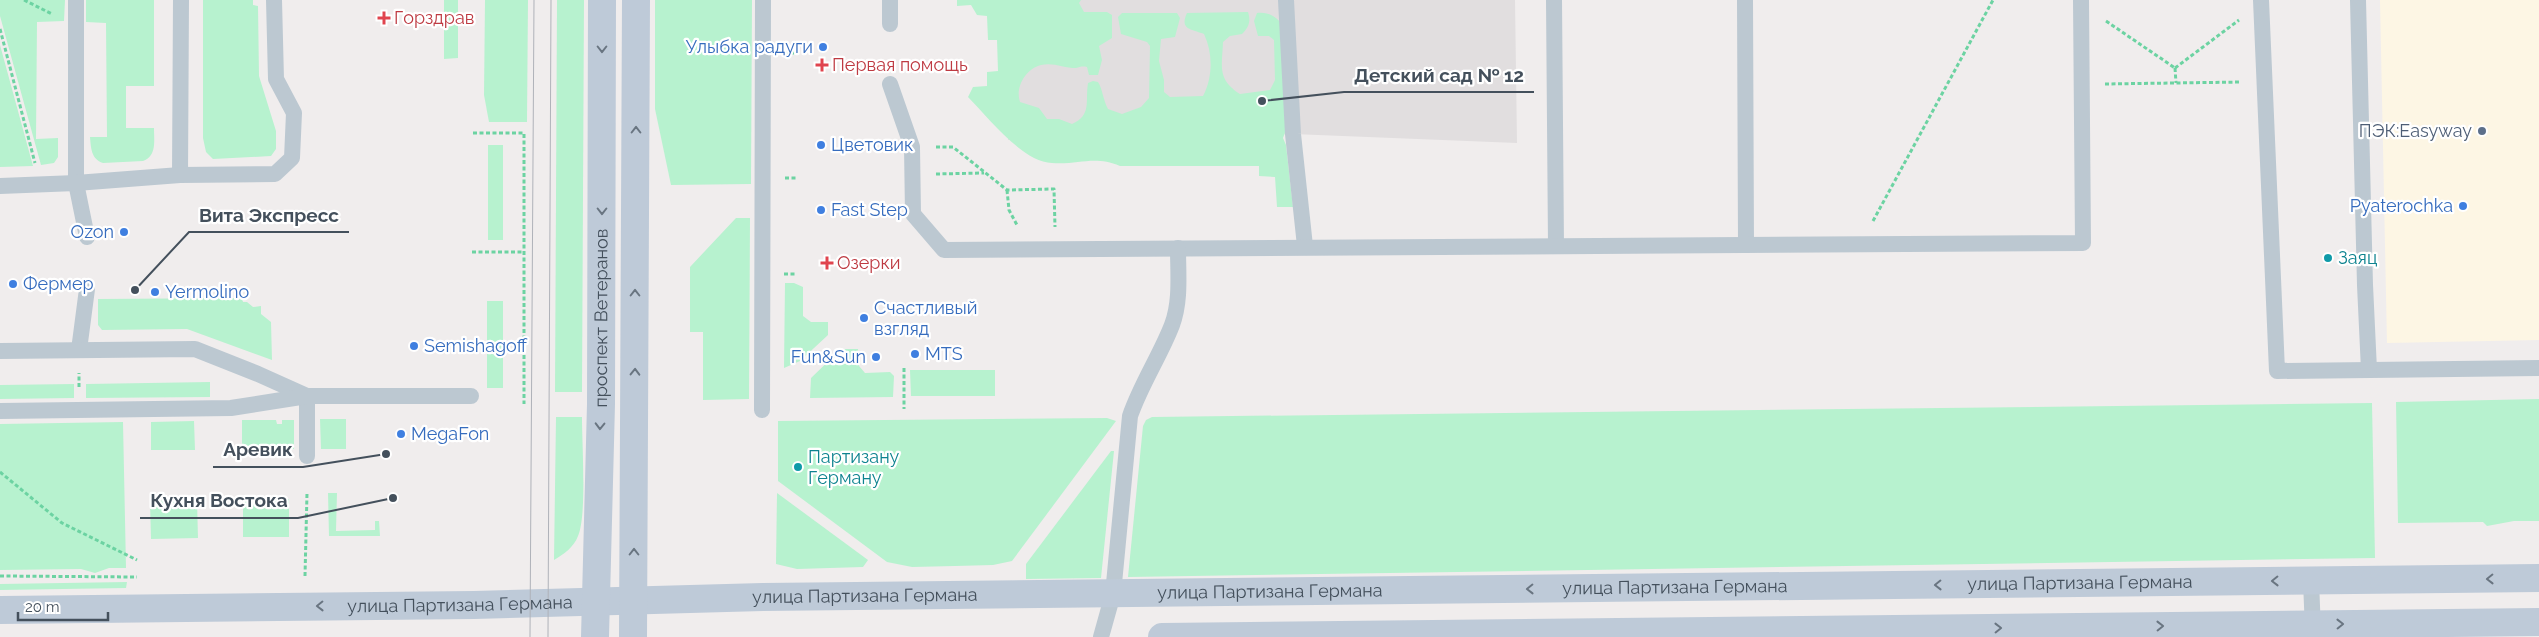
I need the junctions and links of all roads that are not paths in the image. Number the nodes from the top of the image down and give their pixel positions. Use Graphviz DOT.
graph roads {
  1 [pos="76,0"];
  2 [pos="181,0"];
  3 [pos="274,0"];
  4 [pos="602,0"];
  5 [pos="636,0"];
  6 [pos="763,0"];
  7 [pos="890,0"];
  8 [pos="1286,0"];
  9 [pos="1554,0"];
  10 [pos="1745,0"];
  11 [pos="2358,0"];
  12 [pos="2261,1"];
  13 [pos="2081,2"];
  14 [pos="890,24"];
  15 [pos="890,84"];
  16 [pos="180,175"];
  17 [pos="76,183"];
  18 [pos="0,186"];
  19 [pos="87,236"];
  20 [pos="1746,245"];
  21 [pos="1305,246"];
  22 [pos="1556,246"];
  23 [pos="1178,248"];
  24 [pos="87,289"];
  25 [pos="79,350"];
  26 [pos="0,351"];
  27 [pos="2539,368"];
  28 [pos="2369,370"];
  29 [pos="307,396"];
  30 [pos="471,396"];
  31 [pos="762,410"];
  32 [pos="0,411"];
  33 [pos="307,456"];
  34 [pos="2539,578"];
  35 [pos="2311,581"];
  36 [pos="1113,594"];
  37 [pos="633,601"];
  38 [pos="596,602"];
  39 [pos="0,610"];
  40 [pos="2539,622"];
  41 [pos="2313,631"];
  42 [pos="595,637"];
  43 [pos="633,637"];
  44 [pos="1101,637"];
  45 [pos="1162,637"];
  1 -- 17 [label="lane"];
  2 -- 16 [label="lane"];
  3 -- 16 [label="lane"];
  4 -- 38 [label="main road, проспект Ветеранов, one-way"];
  37 -- 5 [label="main road, проспект Ветеранов, one-way"];
  6 -- 31 [label="lane"];
  7 -- 14 [label="lane"];
  8 -- 21 [label="lane"];
  9 -- 22 [label="lane"];
  10 -- 20 [label="lane"];
  11 -- 28 [label="lane"];
  12 -- 28 [label="lane"];
  13 -- 20 [label="lane"];
  15 -- 23 [label="lane"];
  16 -- 17 [label="lane"];
  17 -- 18 [label="lane"];
  17 -- 19 [label="lane"];
  20 -- 22 [label="lane"];
  21 -- 22 [label="lane"];
  21 -- 23 [label="lane"];
  23 -- 36 [label="lane"];
  24 -- 25 [label="lane"];
  25 -- 26 [label="lane"];
  25 -- 29 [label="lane"];
  27 -- 28 [label="lane"];
  29 -- 30 [label="lane"];
  29 -- 32 [label="lane"];
  29 -- 33 [label="lane"];
  34 -- 35 [label="main road, улица Партизана Германа, one-way"];
  35 -- 36 [label="main road, улица Партизана Германа, one-way"];
  35 -- 41 [label="lane"];
  36 -- 37 [label="main road, улица Партизана Германа"];
  36 -- 44 [label="lane"];
  37 -- 38 [label="main road, улица Партизана Германа"];
  37 -- 43 [label="main road, проспект Ветеранов"];
  38 -- 39 [label="main road, улица Партизана Германа, one-way"];
  38 -- 42 [label="main road, проспект Ветеранов"];
  41 -- 40 [label="main road, one-way"];
  45 -- 41 [label="main road, one-way"];
}
